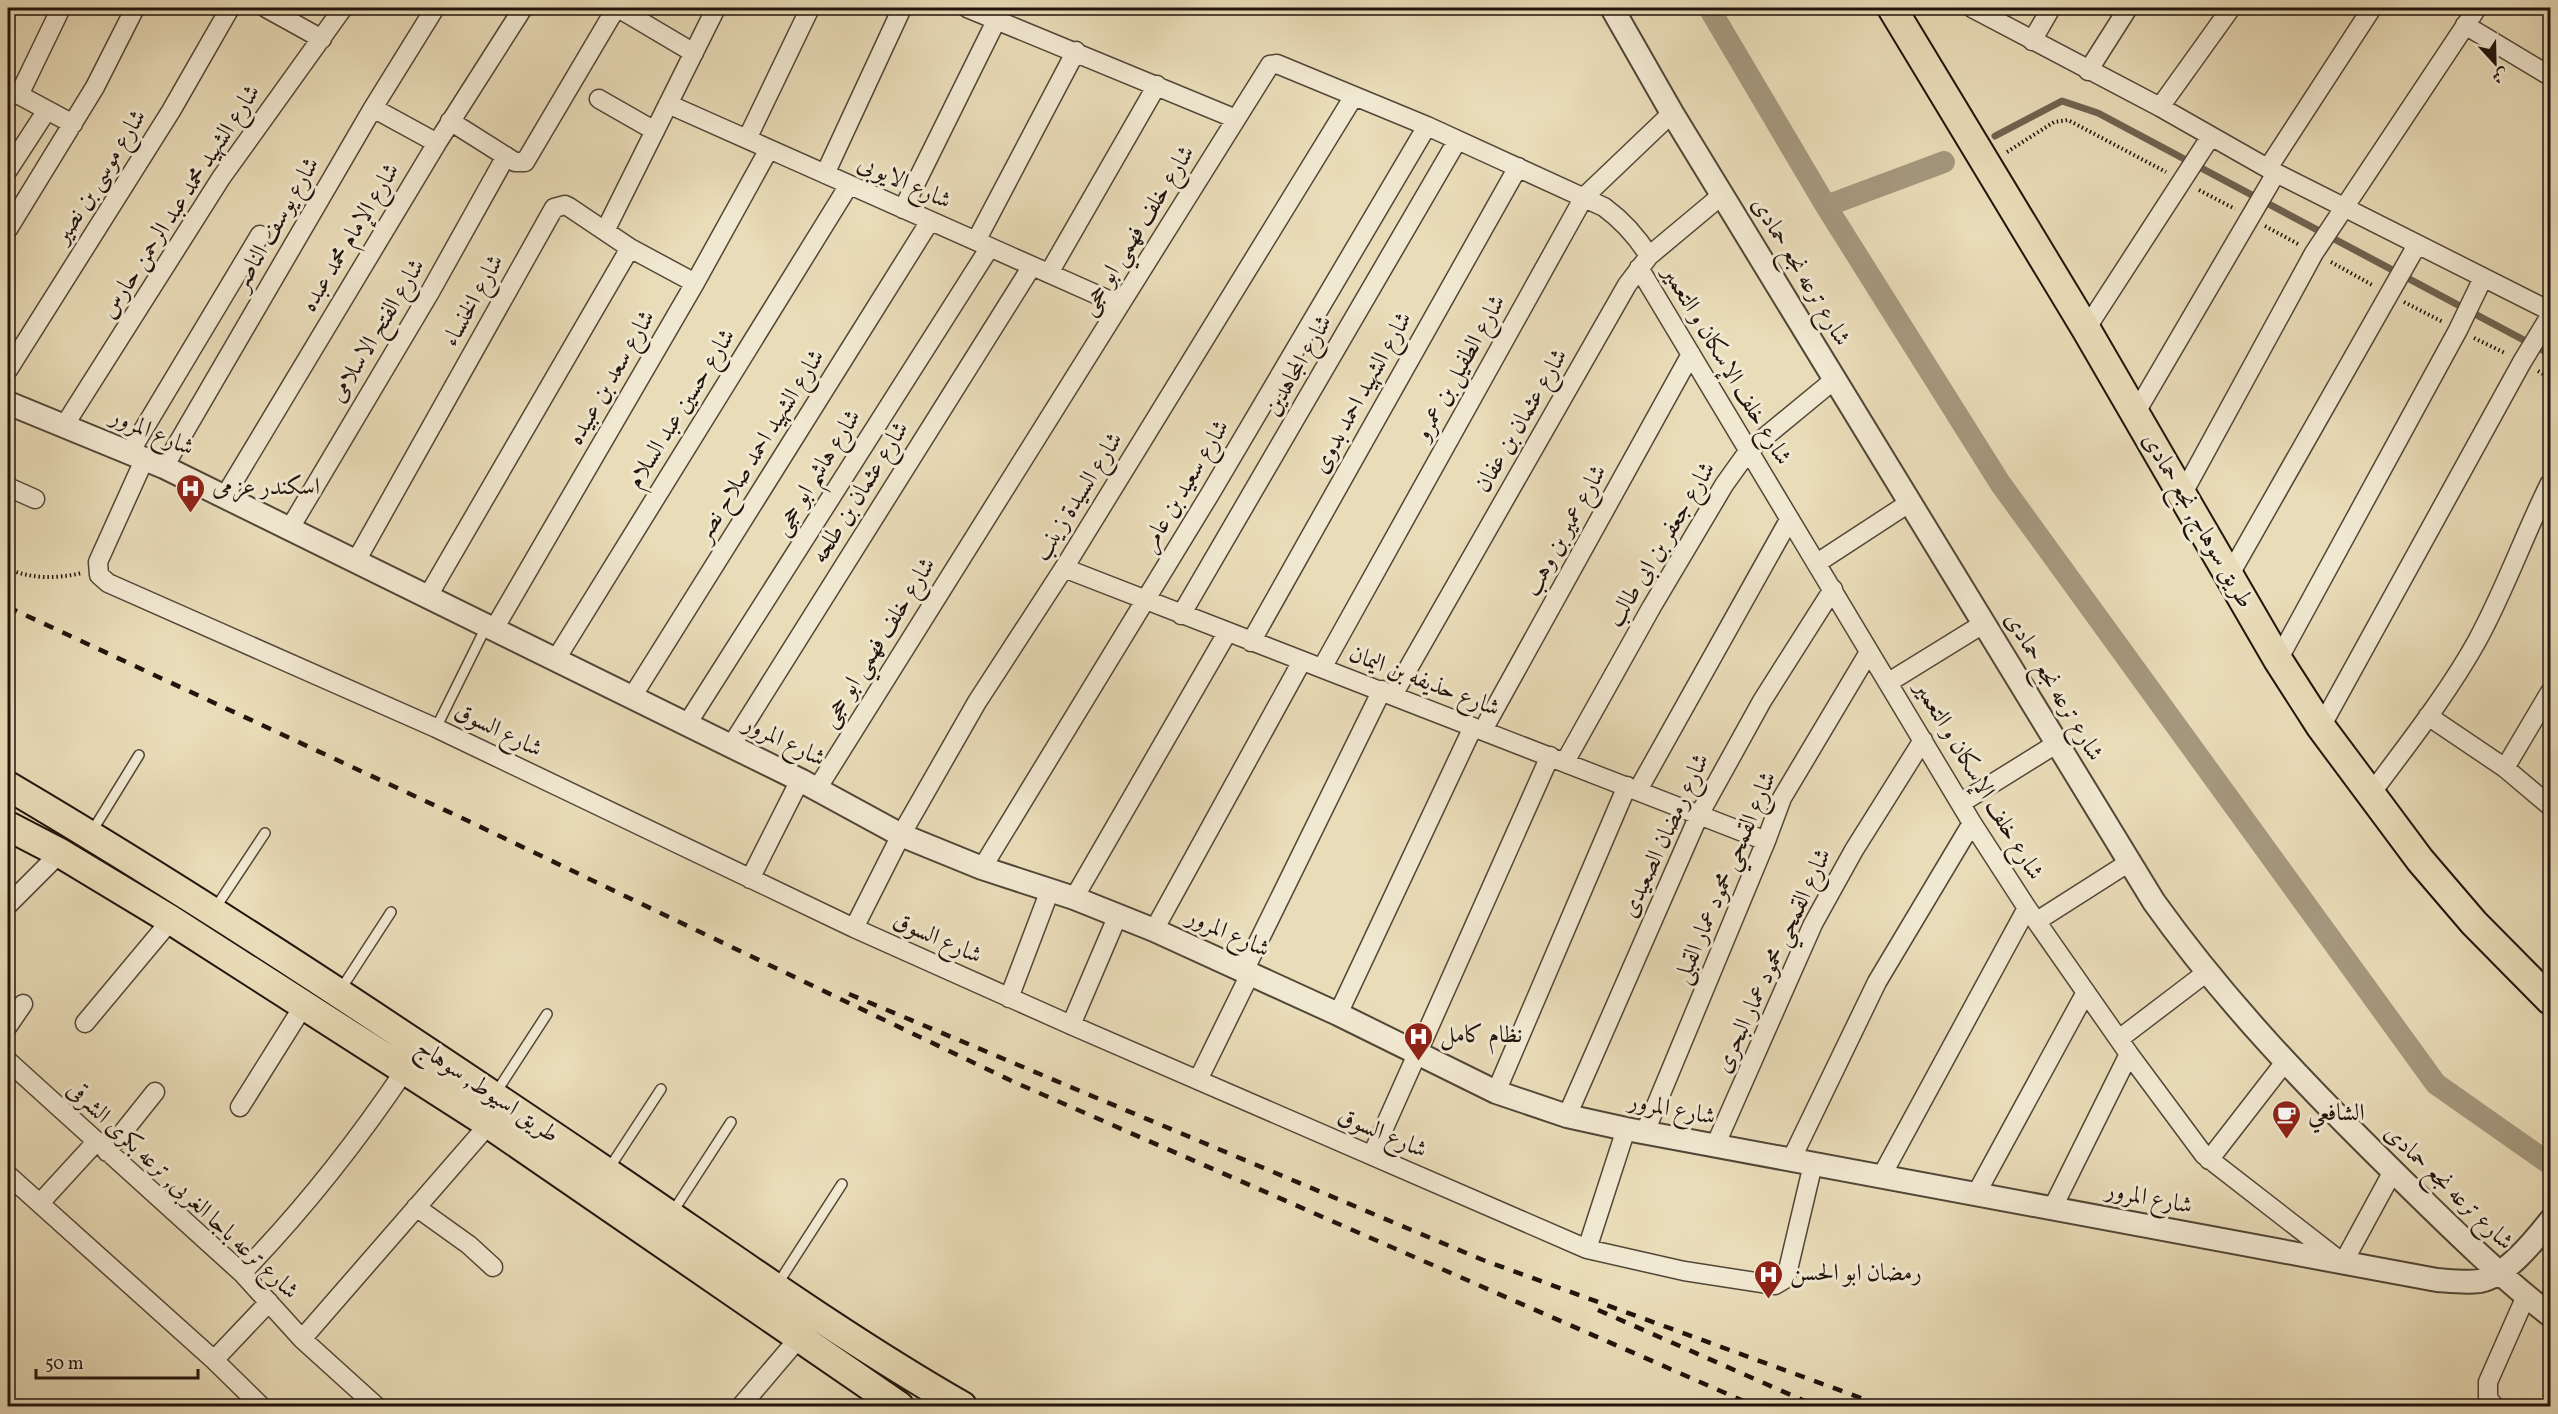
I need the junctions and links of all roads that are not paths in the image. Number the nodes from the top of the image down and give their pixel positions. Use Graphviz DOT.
graph roads {
  1 [pos="61,8"];
  2 [pos="135,8"];
  3 [pos="230,8"];
  4 [pos="267,8"];
  5 [pos="343,8"];
  6 [pos="435,8"];
  7 [pos="523,8"];
  8 [pos="617,8"];
  9 [pos="716,8"];
  10 [pos="810,8"];
  11 [pos="902,8"];
  12 [pos="967,8"];
  13 [pos="1612,8"];
  14 [pos="1892,8"];
  15 [pos="1972,8"];
  16 [pos="2051,8"];
  17 [pos="2128,8"];
  18 [pos="2231,8"];
  19 [pos="2372,8"];
  20 [pos="2477,8"];
  21 [pos="997,20"];
  22 [pos="2465,25"];
  23 [pos="322,39"];
  24 [pos="2032,40"];
  25 [pos="1076,51"];
  26 [pos="693,53"];
  27 [pos="2088,71"];
  28 [pos="2550,76"];
  29 [pos="1157,85"];
  30 [pos="13,92"];
  31 [pos="1354,96"];
  32 [pos="599,99"];
  33 [pos="668,104"];
  34 [pos="2160,107"];
  35 [pos="372,108"];
  36 [pos="48,110"];
  37 [pos="1672,113"];
  38 [pos="1236,119"];
  39 [pos="450,121"];
  40 [pos="73,124"];
  41 [pos="1427,126"];
  42 [pos="656,130"];
  43 [pos="2211,136"];
  44 [pos="747,139"];
  45 [pos="1458,141"];
  46 [pos="437,143"];
  47 [pos="770,149"];
  48 [pos="506,156"];
  49 [pos="1518,167"];
  50 [pos="8,170"];
  51 [pos="2272,170"];
  52 [pos="825,174"];
  53 [pos="849,185"];
  54 [pos="1722,195"];
  55 [pos="1584,197"];
  56 [pos="2344,207"];
  57 [pos="903,208"];
  58 [pos="930,221"];
  59 [pos="8,229"];
  60 [pos="605,231"];
  61 [pos="260,235"];
  62 [pos="983,244"];
  63 [pos="2417,245"];
  64 [pos="630,248"];
  65 [pos="1644,262"];
  66 [pos="1040,270"];
  67 [pos="2482,278"];
  68 [pos="695,283"];
  69 [pos="1120,305"];
  70 [pos="2550,311"];
  71 [pos="2550,316"];
  72 [pos="2086,329"];
  73 [pos="1691,354"];
  74 [pos="8,370"];
  75 [pos="1834,380"];
  76 [pos="8,403"];
  77 [pos="2135,414"];
  78 [pos="64,426"];
  79 [pos="1749,450"];
  80 [pos="146,459"];
  81 [pos="2550,483"];
  82 [pos="8,488"];
  83 [pos="2182,495"];
  84 [pos="225,496"];
  85 [pos="35,499"];
  86 [pos="1909,503"];
  87 [pos="1789,520"];
  88 [pos="290,528"];
  89 [pos="356,561"];
  90 [pos="1817,563"];
  91 [pos="1064,568"];
  92 [pos="2229,576"];
  93 [pos="1833,589"];
  94 [pos="429,596"];
  95 [pos="1144,600"];
  96 [pos="1181,615"];
  97 [pos="1983,624"];
  98 [pos="491,627"];
  99 [pos="1227,633"];
  100 [pos="1251,642"];
  101 [pos="1869,652"];
  102 [pos="556,659"];
  103 [pos="2278,660"];
  104 [pos="1302,661"];
  105 [pos="1322,668"];
  106 [pos="1889,682"];
  107 [pos="2550,692"];
  108 [pos="1388,693"];
  109 [pos="632,697"];
  110 [pos="2428,716"];
  111 [pos="687,724"];
  112 [pos="2321,727"];
  113 [pos="436,728"];
  114 [pos="1478,729"];
  115 [pos="1923,740"];
  116 [pos="2056,744"];
  117 [pos="731,746"];
  118 [pos="139,755"];
  119 [pos="1557,759"];
  120 [pos="2505,768"];
  121 [pos="809,784"];
  122 [pos="8,786"];
  123 [pos="1632,788"];
  124 [pos="2370,795"];
  125 [pos="1961,802"];
  126 [pos="2550,806"];
  127 [pos="1700,815"];
  128 [pos="1972,823"];
  129 [pos="8,826"];
  130 [pos="265,833"];
  131 [pos="89,835"];
  132 [pos="901,835"];
  133 [pos="1766,841"];
  134 [pos="60,853"];
  135 [pos="2128,863"];
  136 [pos="982,868"];
  137 [pos="750,879"];
  138 [pos="1050,890"];
  139 [pos="1074,897"];
  140 [pos="8,905"];
  141 [pos="213,912"];
  142 [pos="391,912"];
  143 [pos="2032,914"];
  144 [pos="1118,915"];
  145 [pos="171,920"];
  146 [pos="854,928"];
  147 [pos="1154,930"];
  148 [pos="2207,972"];
  149 [pos="1247,973"];
  150 [pos="2086,992"];
  151 [pos="338,994"];
  152 [pos="1009,998"];
  153 [pos="2550,1000"];
  154 [pos="23,1004"];
  155 [pos="304,1005"];
  156 [pos="547,1014"];
  157 [pos="1338,1014"];
  158 [pos="85,1023"];
  159 [pos="1071,1025"];
  160 [pos="8,1026"];
  161 [pos="2124,1046"];
  162 [pos="1418,1054"];
  163 [pos="8,1061"];
  164 [pos="2285,1062"];
  165 [pos="405,1070"];
  166 [pos="1198,1080"];
  167 [pos="662,1089"];
  168 [pos="156,1092"];
  169 [pos="1496,1092"];
  170 [pos="494,1096"];
  171 [pos="240,1107"];
  172 [pos="1567,1116"];
  173 [pos="731,1122"];
  174 [pos="489,1124"];
  175 [pos="1635,1131"];
  176 [pos="1715,1146"];
  177 [pos="102,1147"];
  178 [pos="1372,1155"];
  179 [pos="1791,1160"];
  180 [pos="2210,1160"];
  181 [pos="1813,1164"];
  182 [pos="2393,1171"];
  183 [pos="607,1173"];
  184 [pos="8,1175"];
  185 [pos="1881,1177"];
  186 [pos="842,1184"];
  187 [pos="1976,1194"];
  188 [pos="40,1203"];
  189 [pos="416,1207"];
  190 [pos="2052,1209"];
  191 [pos="670,1215"];
  192 [pos="2550,1221"];
  193 [pos="1587,1249"];
  194 [pos="2343,1263"];
  195 [pos="493,1267"];
  196 [pos="242,1273"];
  197 [pos="2498,1274"];
  198 [pos="775,1287"];
  199 [pos="2526,1296"];
  200 [pos="269,1302"];
  201 [pos="2550,1315"];
  202 [pos="302,1339"];
  203 [pos="798,1339"];
  204 [pos="214,1360"];
  205 [pos="258,1406"];
  206 [pos="376,1407"];
  207 [pos="741,1407"];
  208 [pos="899,1407"];
  209 [pos="962,1407"];
  210 [pos="2494,1407"];
  1 -- 30 [label="street"];
  2 -- 40 [label="street"];
  3 -- 74 [label="street, شارع موسى بن نصير"];
  4 -- 23 [label="street"];
  5 -- 23 [label="street, شارع الشهيد محمد عبد الرحمن حارس"];
  6 -- 35 [label="street, شارع يوسف الناصر"];
  7 -- 39 [label="street, شارع الإمام محمد عبده"];
  8 -- 26 [label="street"];
  8 -- 48 [label="street"];
  9 -- 26 [label="street"];
  10 -- 44 [label="street"];
  11 -- 52 [label="street"];
  12 -- 21 [label="street"];
  13 -- 37 [label="street, شارع ترعه نجع حمادى"];
  14 -- 72 [label="main road, طريق سوهاج, نجع حمادى"];
  15 -- 24 [label="street"];
  16 -- 24 [label="street"];
  17 -- 27 [label="street"];
  18 -- 34 [label="street"];
  19 -- 51 [label="street"];
  20 -- 22 [label="street"];
  21 -- 25 [label="street"];
  21 -- 57 [label="street"];
  22 -- 28 [label="street"];
  22 -- 56 [label="street"];
  23 -- 78 [label="street, شارع الشهيد محمد عبد الرحمن حارس"];
  24 -- 27 [label="street"];
  25 -- 29 [label="street"];
  25 -- 62 [label="street, شارع هاشم ابو حجى"];
  26 -- 33 [label="street"];
  27 -- 34 [label="street"];
  29 -- 38 [label="street"];
  29 -- 66 [label="street, شارع عثمان بن طلحه"];
  30 -- 36 [label="street"];
  31 -- 38 [label="street, شارع خلف فهمي ابو حجى"];
  31 -- 41 [label="street, شارع خلف فهمي ابو حجى"];
  31 -- 91 [label="street, شارع السيدة زينب"];
  32 -- 42 [label="street"];
  33 -- 42 [label="street"];
  33 -- 44 [label="street, شارع الايوبى"];
  34 -- 43 [label="street"];
  35 -- 46 [label="street"];
  35 -- 80 [label="street, شارع يوسف الناصر"];
  36 -- 40 [label="street"];
  36 -- 50 [label="street"];
  37 -- 54 [label="street, شارع ترعه نجع حمادى"];
  37 -- 55 [label="street, شارع الطفيل بن عمرو"];
  38 -- 69 [label="street, شارع خلف فهمي ابو حجى"];
  39 -- 46 [label="street, شارع الإمام محمد عبده"];
  39 -- 48 [label="street"];
  40 -- 59 [label="street"];
  41 -- 45 [label="street, شارع خلف فهمي ابو حجى"];
  41 -- 95 [label="street, شارع سعيد بن عامر"];
  42 -- 60 [label="street"];
  43 -- 51 [label="street"];
  43 -- 72 [label="street"];
  44 -- 47 [label="street, شارع الايوبى"];
  45 -- 49 [label="street, شارع خلف فهمي ابو حجى"];
  45 -- 96 [label="street, شارع المجاهدين"];
  46 -- 84 [label="street, شارع الإمام محمد عبده"];
  47 -- 52 [label="street, شارع الايوبى"];
  47 -- 68 [label="street, شارع سعد بن عبيده"];
  48 -- 88 [label="street, شارع الفتح الاسلامى"];
  49 -- 55 [label="street, شارع خلف فهمي ابو حجى"];
  49 -- 100 [label="street, شارع الشهيد احمد بدوى"];
  51 -- 56 [label="street"];
  51 -- 77 [label="street"];
  52 -- 53 [label="street, شارع الايوبى"];
  53 -- 57 [label="street, شارع الايوبى"];
  53 -- 102 [label="street, شارع حسين عبد السلام"];
  54 -- 65 [label="street, شارع عثمان بن عفان"];
  54 -- 75 [label="street, شارع ترعه نجع حمادى"];
  55 -- 65 [label="street, شارع خلف فهمي ابو حجى"];
  55 -- 105 [label="street, شارع الطفيل بن عمرو"];
  56 -- 63 [label="street"];
  56 -- 83 [label="street"];
  57 -- 58 [label="street, شارع الايوبى"];
  58 -- 62 [label="street, شارع الايوبى"];
  58 -- 109 [label="street, شارع الشهيد احمد صلاح نصر"];
  60 -- 64 [label="street, شارع الخنساء"];
  60 -- 89 [label="street, شارع الخنساء"];
  61 -- 80 [label="street"];
  62 -- 66 [label="street, شارع الايوبى"];
  62 -- 111 [label="street, شارع هاشم ابو حجى"];
  63 -- 67 [label="street"];
  63 -- 92 [label="street"];
  64 -- 68 [label="street, شارع الخنساء"];
  64 -- 94 [label="street"];
  65 -- 73 [label="street, شارع خلف الإسكان و التعمير"];
  65 -- 108 [label="street, شارع عثمان بن عفان"];
  66 -- 69 [label="street, شارع الايوبى"];
  66 -- 117 [label="street, شارع عثمان بن طلحه"];
  67 -- 70 [label="street"];
  67 -- 103 [label="street"];
  68 -- 98 [label="street, شارع سعد بن عبيده"];
  69 -- 121 [label="street, شارع خلف فهمي ابو حجى"];
  71 -- 112 [label="street"];
  72 -- 77 [label="main road, طريق سوهاج, نجع حمادى"];
  73 -- 79 [label="street, شارع خلف الإسكان و التعمير"];
  73 -- 114 [label="street, شارع عمير بن وهب"];
  75 -- 79 [label="street, شارع جعفر بن ابى طالب"];
  75 -- 86 [label="street, شارع ترعه نجع حمادى"];
  76 -- 78 [label="street, شارع المرور"];
  77 -- 83 [label="main road, طريق سوهاج, نجع حمادى"];
  78 -- 80 [label="street, شارع المرور"];
  79 -- 87 [label="street, شارع خلف الإسكان و التعمير"];
  79 -- 119 [label="street, شارع جعفر بن ابى طالب"];
  80 -- 84 [label="street, شارع المرور"];
  80 -- 113 [label="street, شارع السوق"];
  81 -- 110 [label="street"];
  82 -- 85 [label="street"];
  83 -- 92 [label="main road, طريق سوهاج, نجع حمادى"];
  84 -- 88 [label="street, شارع المرور"];
  86 -- 90 [label="street"];
  86 -- 97 [label="street, شارع ترعه نجع حمادى"];
  87 -- 90 [label="street, شارع خلف الإسكان و التعمير"];
  87 -- 123 [label="street"];
  88 -- 89 [label="street, شارع المرور"];
  89 -- 94 [label="street, شارع المرور"];
  90 -- 93 [label="street, شارع خلف الإسكان و التعمير"];
  91 -- 95 [label="street, شارع حذيفه بن اليمان"];
  91 -- 132 [label="street, شارع السيدة زينب"];
  92 -- 103 [label="main road, طريق سوهاج, نجع حمادى"];
  93 -- 101 [label="street, شارع خلف الإسكان و التعمير"];
  93 -- 127 [label="street, شارع رمضان الصعيدى"];
  94 -- 98 [label="street, شارع المرور"];
  95 -- 96 [label="street, شارع حذيفه بن اليمان"];
  95 -- 136 [label="street, شارع سعيد بن عامر"];
  96 -- 99 [label="street, شارع حذيفه بن اليمان"];
  97 -- 106 [label="street"];
  97 -- 116 [label="street, شارع ترعه نجع حمادى"];
  98 -- 102 [label="street, شارع المرور"];
  98 -- 113 [label="lane"];
  99 -- 100 [label="street, شارع حذيفه بن اليمان"];
  99 -- 139 [label="street"];
  100 -- 104 [label="street, شارع حذيفه بن اليمان"];
  101 -- 106 [label="street, شارع خلف الإسكان و التعمير"];
  101 -- 133 [label="street, شارع القمحي محمود عمار القبلى"];
  102 -- 109 [label="street, شارع المرور"];
  103 -- 112 [label="main road, طريق سوهاج, نجع حمادى"];
  104 -- 105 [label="street, شارع حذيفه بن اليمان"];
  104 -- 147 [label="street"];
  105 -- 108 [label="street, شارع حذيفه بن اليمان"];
  106 -- 115 [label="street, شارع خلف الإسكان و التعمير"];
  107 -- 120 [label="street"];
  108 -- 114 [label="street, شارع حذيفه بن اليمان"];
  108 -- 149 [label="street, شارع عثمان بن عفان"];
  109 -- 111 [label="street, شارع المرور"];
  110 -- 120 [label="street"];
  110 -- 124 [label="street"];
  111 -- 117 [label="street, شارع المرور"];
  112 -- 124 [label="main road, طريق سوهاج, نجع حمادى"];
  113 -- 137 [label="street, شارع السوق"];
  114 -- 119 [label="street, شارع حذيفه بن اليمان"];
  114 -- 157 [label="street, شارع عمير بن وهب"];
  115 -- 125 [label="street, شارع خلف الإسكان و التعمير"];
  115 -- 176 [label="street, شارع القمحي محمود عمار البحرى"];
  116 -- 125 [label="street"];
  116 -- 135 [label="street, شارع ترعه نجع حمادى"];
  117 -- 121 [label="street, شارع المرور"];
  118 -- 131 [label="lane"];
  119 -- 123 [label="street, شارع حذيفه بن اليمان"];
  119 -- 162 [label="street, شارع جعفر بن ابى طالب"];
  120 -- 126 [label="street"];
  121 -- 132 [label="street, شارع المرور"];
  121 -- 137 [label="street, شارع خلف فهمي ابو حجى"];
  122 -- 131 [label="main road, طريق اسيوط, سوهاج"];
  123 -- 127 [label="street, شارع حذيفه بن اليمان"];
  123 -- 169 [label="street"];
  124 -- 153 [label="main road, طريق سوهاج, نجع حمادى"];
  125 -- 128 [label="street, شارع خلف الإسكان و التعمير"];
  127 -- 133 [label="street, شارع حذيفه بن اليمان"];
  127 -- 172 [label="street, شارع رمضان الصعيدى"];
  128 -- 143 [label="street, شارع خلف الإسكان و التعمير"];
  128 -- 179 [label="street"];
  129 -- 134 [label="main road, طريق اسيوط, سوهاج"];
  130 -- 141 [label="lane"];
  131 -- 141 [label="main road, طريق اسيوط, سوهاج"];
  132 -- 136 [label="street, شارع المرور"];
  132 -- 146 [label="street, شارع السيدة زينب"];
  133 -- 175 [label="street, شارع القمحي محمود عمار القبلى"];
  134 -- 140 [label="street"];
  134 -- 145 [label="main road, طريق اسيوط, سوهاج"];
  135 -- 143 [label="street"];
  135 -- 148 [label="street, شارع ترعه نجع حمادى"];
  136 -- 138 [label="street, شارع المرور"];
  137 -- 146 [label="street, شارع السوق"];
  138 -- 139 [label="street, شارع المرور"];
  138 -- 152 [label="street"];
  139 -- 144 [label="street, شارع المرور"];
  141 -- 151 [label="main road, طريق اسيوط, سوهاج"];
  142 -- 151 [label="lane"];
  143 -- 150 [label="street, شارع خلف الإسكان و التعمير"];
  143 -- 185 [label="street"];
  144 -- 147 [label="street, شارع المرور"];
  144 -- 159 [label="street"];
  145 -- 155 [label="main road, طريق اسيوط, سوهاج"];
  145 -- 158 [label="street"];
  146 -- 152 [label="street, شارع السوق"];
  147 -- 149 [label="street, شارع المرور"];
  148 -- 161 [label="street"];
  148 -- 164 [label="street, شارع ترعه نجع حمادى"];
  149 -- 157 [label="street, شارع المرور"];
  149 -- 166 [label="street, شارع عثمان بن عفان"];
  150 -- 161 [label="street, شارع خلف الإسكان و التعمير"];
  150 -- 187 [label="street"];
  151 -- 170 [label="main road, طريق اسيوط, سوهاج"];
  152 -- 159 [label="street, شارع السوق"];
  154 -- 160 [label="street"];
  155 -- 165 [label="main road, طريق اسيوط, سوهاج"];
  155 -- 171 [label="street"];
  156 -- 170 [label="lane"];
  157 -- 162 [label="street, شارع المرور"];
  159 -- 166 [label="street, شارع السوق"];
  161 -- 180 [label="street, شارع خلف الإسكان و التعمير"];
  161 -- 190 [label="street"];
  162 -- 169 [label="street, شارع المرور"];
  162 -- 178 [label="street, شارع جعفر بن ابى طالب"];
  163 -- 177 [label="street, شارع ترعه باجا الغربى, ترعه بكرى الشرقى"];
  164 -- 180 [label="street"];
  164 -- 182 [label="street, شارع ترعه نجع حمادى"];
  165 -- 174 [label="main road, طريق اسيوط, سوهاج"];
  165 -- 196 [label="street"];
  166 -- 178 [label="street, شارع السوق"];
  167 -- 183 [label="lane"];
  168 -- 177 [label="street"];
  169 -- 172 [label="street, شارع المرور"];
  170 -- 183 [label="main road, طريق اسيوط, سوهاج"];
  172 -- 175 [label="street, شارع المرور"];
  173 -- 191 [label="lane"];
  174 -- 189 [label="street"];
  174 -- 203 [label="main road, طريق اسيوط, سوهاج"];
  175 -- 176 [label="street, شارع المرور"];
  175 -- 193 [label="street, شارع القمحي محمود عمار القبلى"];
  176 -- 179 [label="street, شارع المرور"];
  177 -- 188 [label="street"];
  177 -- 196 [label="street, شارع ترعه باجا الغربى, ترعه بكرى الشرقى"];
  178 -- 193 [label="street, شارع السوق"];
  179 -- 181 [label="street, شارع المرور"];
  180 -- 194 [label="street, شارع خلف الإسكان و التعمير"];
  181 -- 185 [label="street, شارع المرور"];
  181 -- 193 [label="street, شارع السوق"];
  182 -- 194 [label="street"];
  182 -- 197 [label="street, شارع ترعه نجع حمادى"];
  183 -- 191 [label="main road, طريق اسيوط, سوهاج"];
  184 -- 188 [label="street"];
  185 -- 187 [label="street, شارع المرور"];
  186 -- 198 [label="lane"];
  187 -- 190 [label="street, شارع المرور"];
  188 -- 204 [label="street"];
  189 -- 195 [label="street"];
  189 -- 202 [label="street"];
  190 -- 194 [label="street, شارع المرور"];
  191 -- 198 [label="main road, طريق اسيوط, سوهاج"];
  192 -- 197 [label="street"];
  194 -- 197 [label="street, شارع المرور"];
  196 -- 200 [label="street, شارع ترعه باجا الغربى, ترعه بكرى الشرقى"];
  197 -- 199 [label="street, شارع ترعه نجع حمادى"];
  198 -- 209 [label="main road, طريق اسيوط, سوهاج"];
  199 -- 201 [label="street, شارع ترعه نجع حمادى"];
  199 -- 210 [label="street"];
  200 -- 202 [label="street, شارع ترعه باجا الغربى, ترعه بكرى الشرقى"];
  200 -- 204 [label="street"];
  202 -- 206 [label="street, شارع ترعه باجا الغربى, ترعه بكرى الشرقى"];
  203 -- 207 [label="street"];
  203 -- 208 [label="main road, طريق اسيوط, سوهاج"];
  204 -- 205 [label="street"];
}
